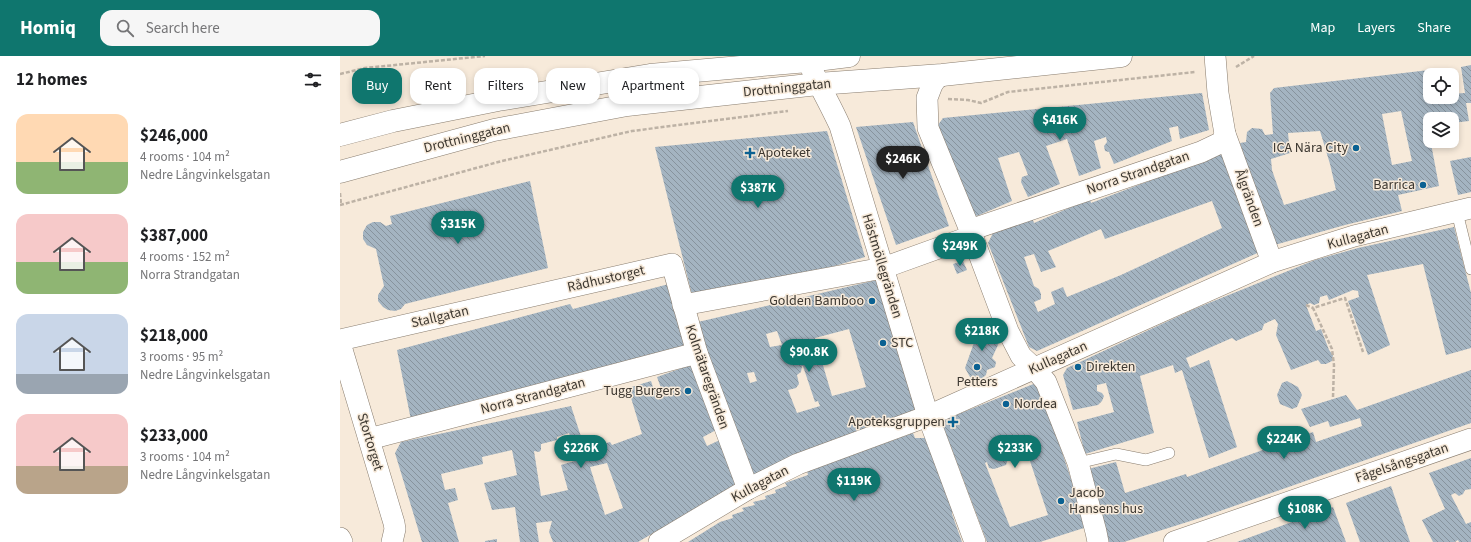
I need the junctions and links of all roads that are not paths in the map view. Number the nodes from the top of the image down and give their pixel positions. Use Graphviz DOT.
graph roads {
  1 [pos="848,56"];
  2 [pos="1121,56"];
  3 [pos="808,61"];
  4 [pos="1215,63"];
  5 [pos="942,75"];
  6 [pos="818,84"];
  7 [pos="1225,134"];
  8 [pos="340,135"];
  9 [pos="340,172"];
  10 [pos="1464,210"];
  11 [pos="971,233"];
  12 [pos="1272,262"];
  13 [pos="672,264"];
  14 [pos="883,268"];
  15 [pos="1471,269"];
  16 [pos="540,294"];
  17 [pos="684,305"];
  18 [pos="340,342"];
  19 [pos="697,354"];
  20 [pos="1034,368"];
  21 [pos="928,416"];
  22 [pos="369,439"];
  23 [pos="1471,439"];
  24 [pos="1169,453"];
  25 [pos="1078,463"];
  26 [pos="748,489"];
  27 [pos="340,538"];
  28 [pos="342,542"];
  29 [pos="392,542"];
  30 [pos="659,542"];
  31 [pos="976,542"];
  32 [pos="1098,542"];
  33 [pos="1174,542"];
  1 -- 3 [label="main road, Drottninggatan"];
  2 -- 5 [label="main road, Drottninggatan"];
  3 -- 6 [label="street, Hästmöllegränden"];
  3 -- 8 [label="main road, Drottninggatan"];
  4 -- 7 [label="street"];
  5 -- 6 [label="main road, Drottninggatan"];
  5 -- 11 [label="street"];
  6 -- 9 [label="main road, Drottninggatan"];
  6 -- 14 [label="street, Hästmöllegränden"];
  7 -- 11 [label="street, Norra Strandgatan"];
  7 -- 12 [label="street, Ålgränden"];
  10 -- 12 [label="street, Kullagatan"];
  10 -- 15 [label="lane"];
  11 -- 14 [label="street, Norra Strandgatan"];
  11 -- 20 [label="street"];
  12 -- 20 [label="street, Kullagatan"];
  13 -- 16 [label="street, Rådhustorget"];
  13 -- 17 [label="street, Kolmätaregränden"];
  14 -- 17 [label="street, Norra Strandgatan"];
  14 -- 21 [label="street, Hästmöllegränden"];
  16 -- 18 [label="street, Stallgatan"];
  17 -- 19 [label="street, Kolmätaregränden"];
  18 -- 22 [label="street, Stortorget"];
  19 -- 22 [label="street, Norra Strandgatan"];
  19 -- 26 [label="street, Kolmätaregränden"];
  20 -- 21 [label="street, Kullagatan"];
  20 -- 25 [label="street"];
  21 -- 26 [label="street, Kullagatan"];
  21 -- 31 [label="street, Hästmöllegränden"];
  22 -- 29 [label="street, Stortorget"];
  23 -- 33 [label="street, Fågelsångsgatan"];
  24 -- 25 [label="lane"];
  25 -- 32 [label="street"];
  26 -- 30 [label="street, Kullagatan"];
  27 -- 28 [label="street"];
}
